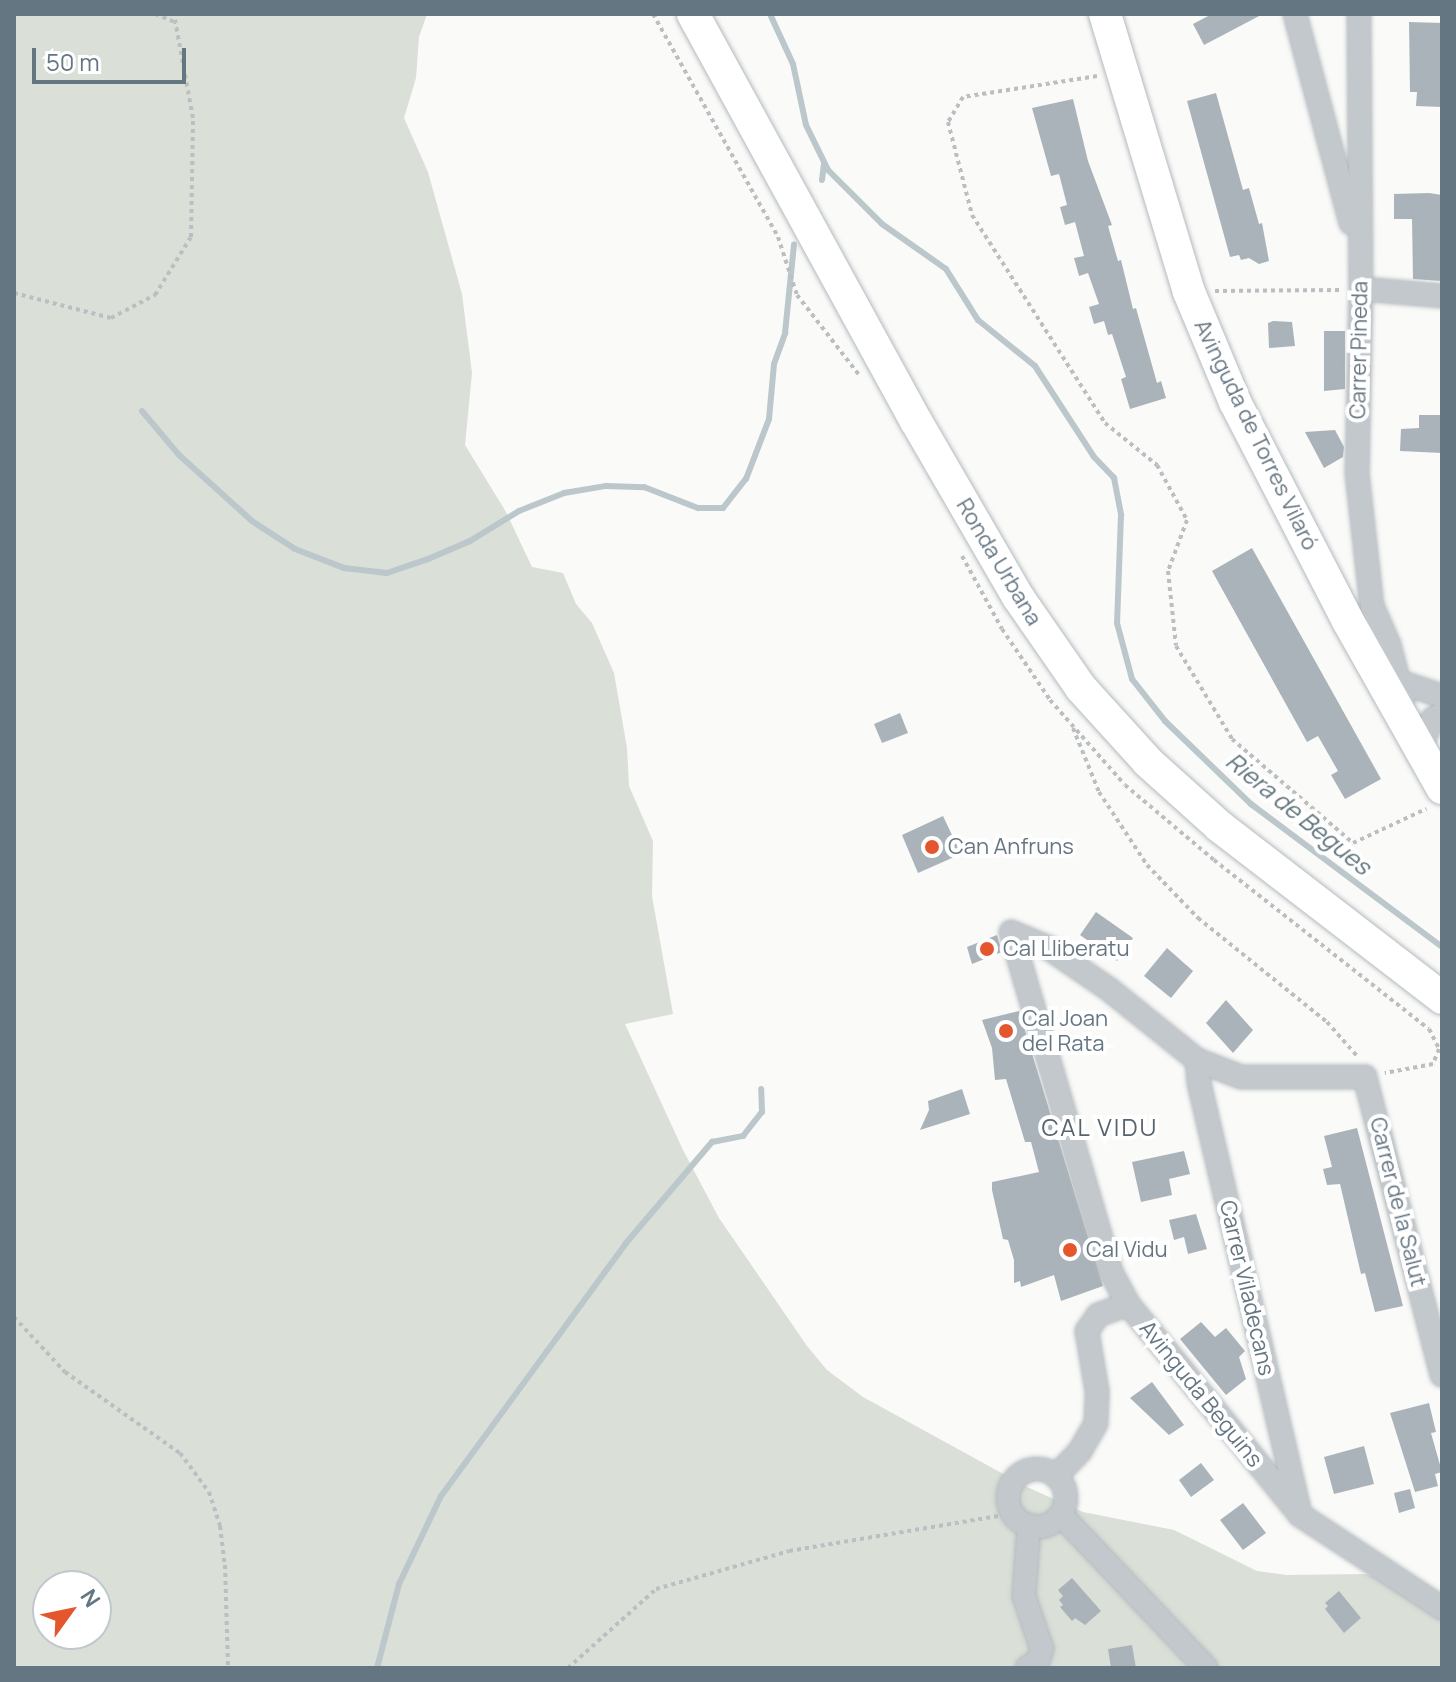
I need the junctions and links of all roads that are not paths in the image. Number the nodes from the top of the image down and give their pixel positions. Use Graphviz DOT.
graph roads {
  1 [pos="693,14"];
  2 [pos="1105,14"];
  3 [pos="1295,14"];
  4 [pos="1359,14"];
  5 [pos="1358,251"];
  6 [pos="1361,289"];
  7 [pos="1442,296"];
  8 [pos="1397,681"];
  9 [pos="1442,696"];
  10 [pos="1442,714"];
  11 [pos="1420,748"];
  12 [pos="1436,798"];
  13 [pos="1442,998"];
  14 [pos="1197,1060"];
  15 [pos="1128,1304"];
  16 [pos="1442,1375"];
  17 [pos="1056,1476"];
  18 [pos="1061,1515"];
  19 [pos="1300,1515"];
  20 [pos="1021,1520"];
  21 [pos="1442,1608"];
  22 [pos="1027,1668"];
  23 [pos="1206,1668"];
  1 -- 13 [label="main road, Ronda Urbana"];
  2 -- 11 [label="main road, Avinguda de Torres Vilaró"];
  3 -- 5 [label="street"];
  4 -- 5 [label="street, Carrer Pineda"];
  5 -- 6 [label="street, Carrer Pineda"];
  6 -- 7 [label="street"];
  6 -- 8 [label="street, Carrer Pineda"];
  8 -- 9 [label="street"];
  8 -- 11 [label="street, Carrer Pineda"];
  10 -- 11 [label="street"];
  11 -- 12 [label="main road, Avinguda de Torres Vilaró"];
  14 -- 15 [label="street"];
  14 -- 16 [label="street, Carrer de la Salut"];
  14 -- 19 [label="street, Carrer Viladecans"];
  15 -- 17 [label="street, Avinguda Beguins"];
  15 -- 19 [label="street, Avinguda Beguins"];
  17 -- 18 [label="street"];
  17 -- 20 [label="street"];
  18 -- 20 [label="street"];
  18 -- 23 [label="street"];
  19 -- 21 [label="street, Avinguda Beguins"];
  20 -- 22 [label="street"];
}
